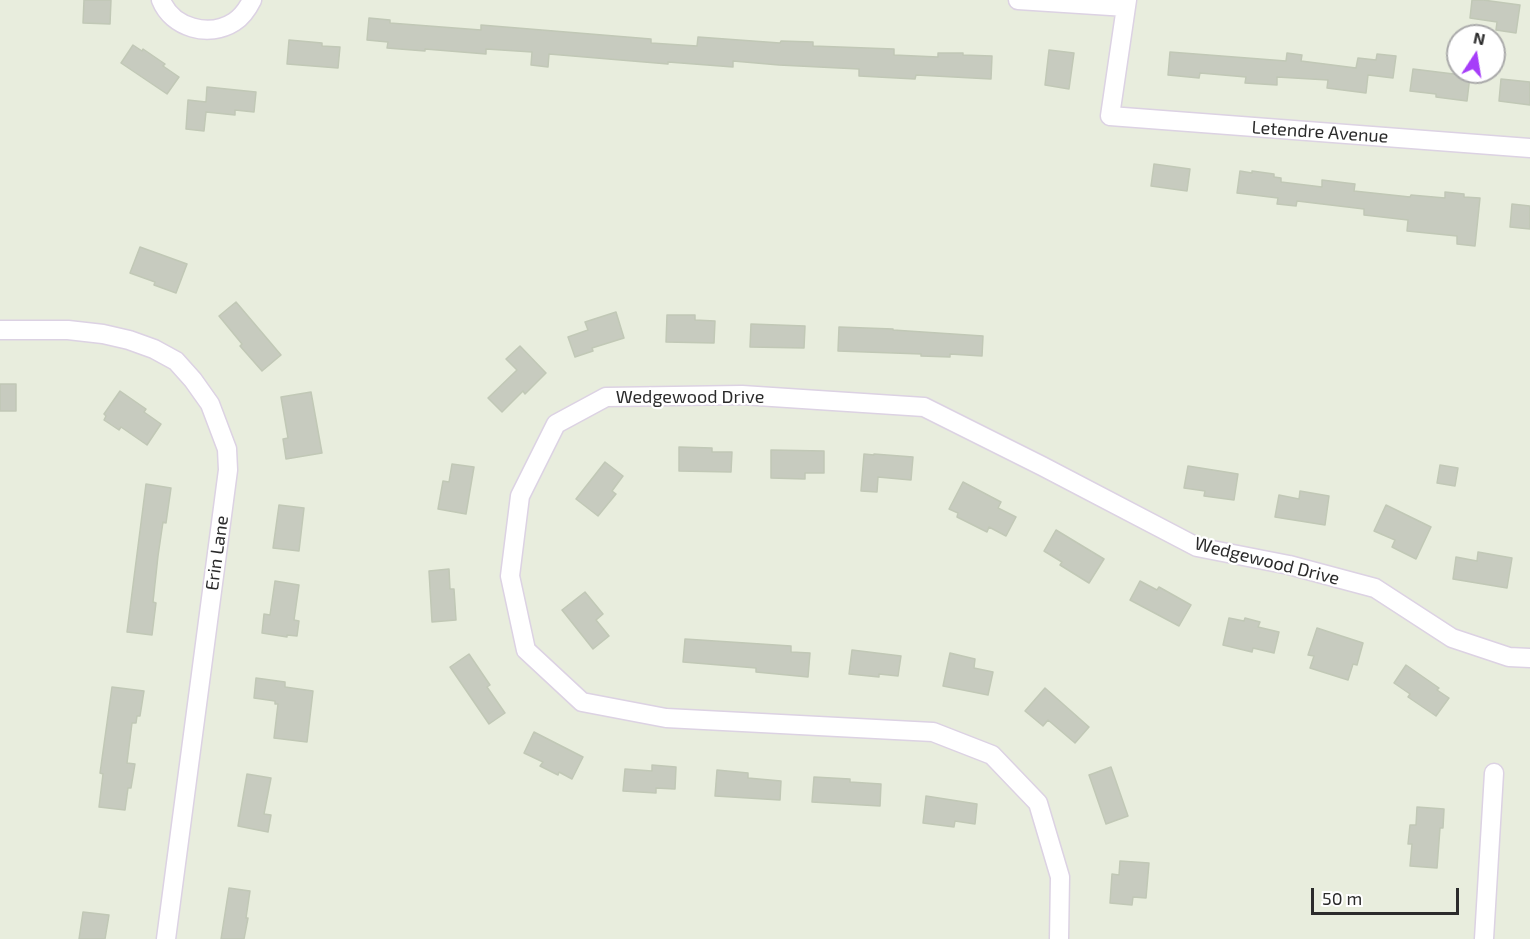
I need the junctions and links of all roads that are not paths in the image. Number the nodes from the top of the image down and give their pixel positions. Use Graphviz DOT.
graph roads {
  1 [pos="161,0"];
  2 [pos="252,0"];
  3 [pos="1018,0"];
  4 [pos="1126,3"];
  5 [pos="1530,148"];
  6 [pos="0,330"];
  7 [pos="1530,658"];
  8 [pos="1494,773"];
  9 [pos="166,939"];
  10 [pos="1059,939"];
  11 [pos="1484,939"];
  1 -- 2 [label="street"];
  3 -- 4 [label="street"];
  4 -- 5 [label="street, Letendre Avenue"];
  6 -- 9 [label="street, Erin Lane"];
  7 -- 10 [label="street, Wedgewood Drive"];
  8 -- 11 [label="street"];
}
